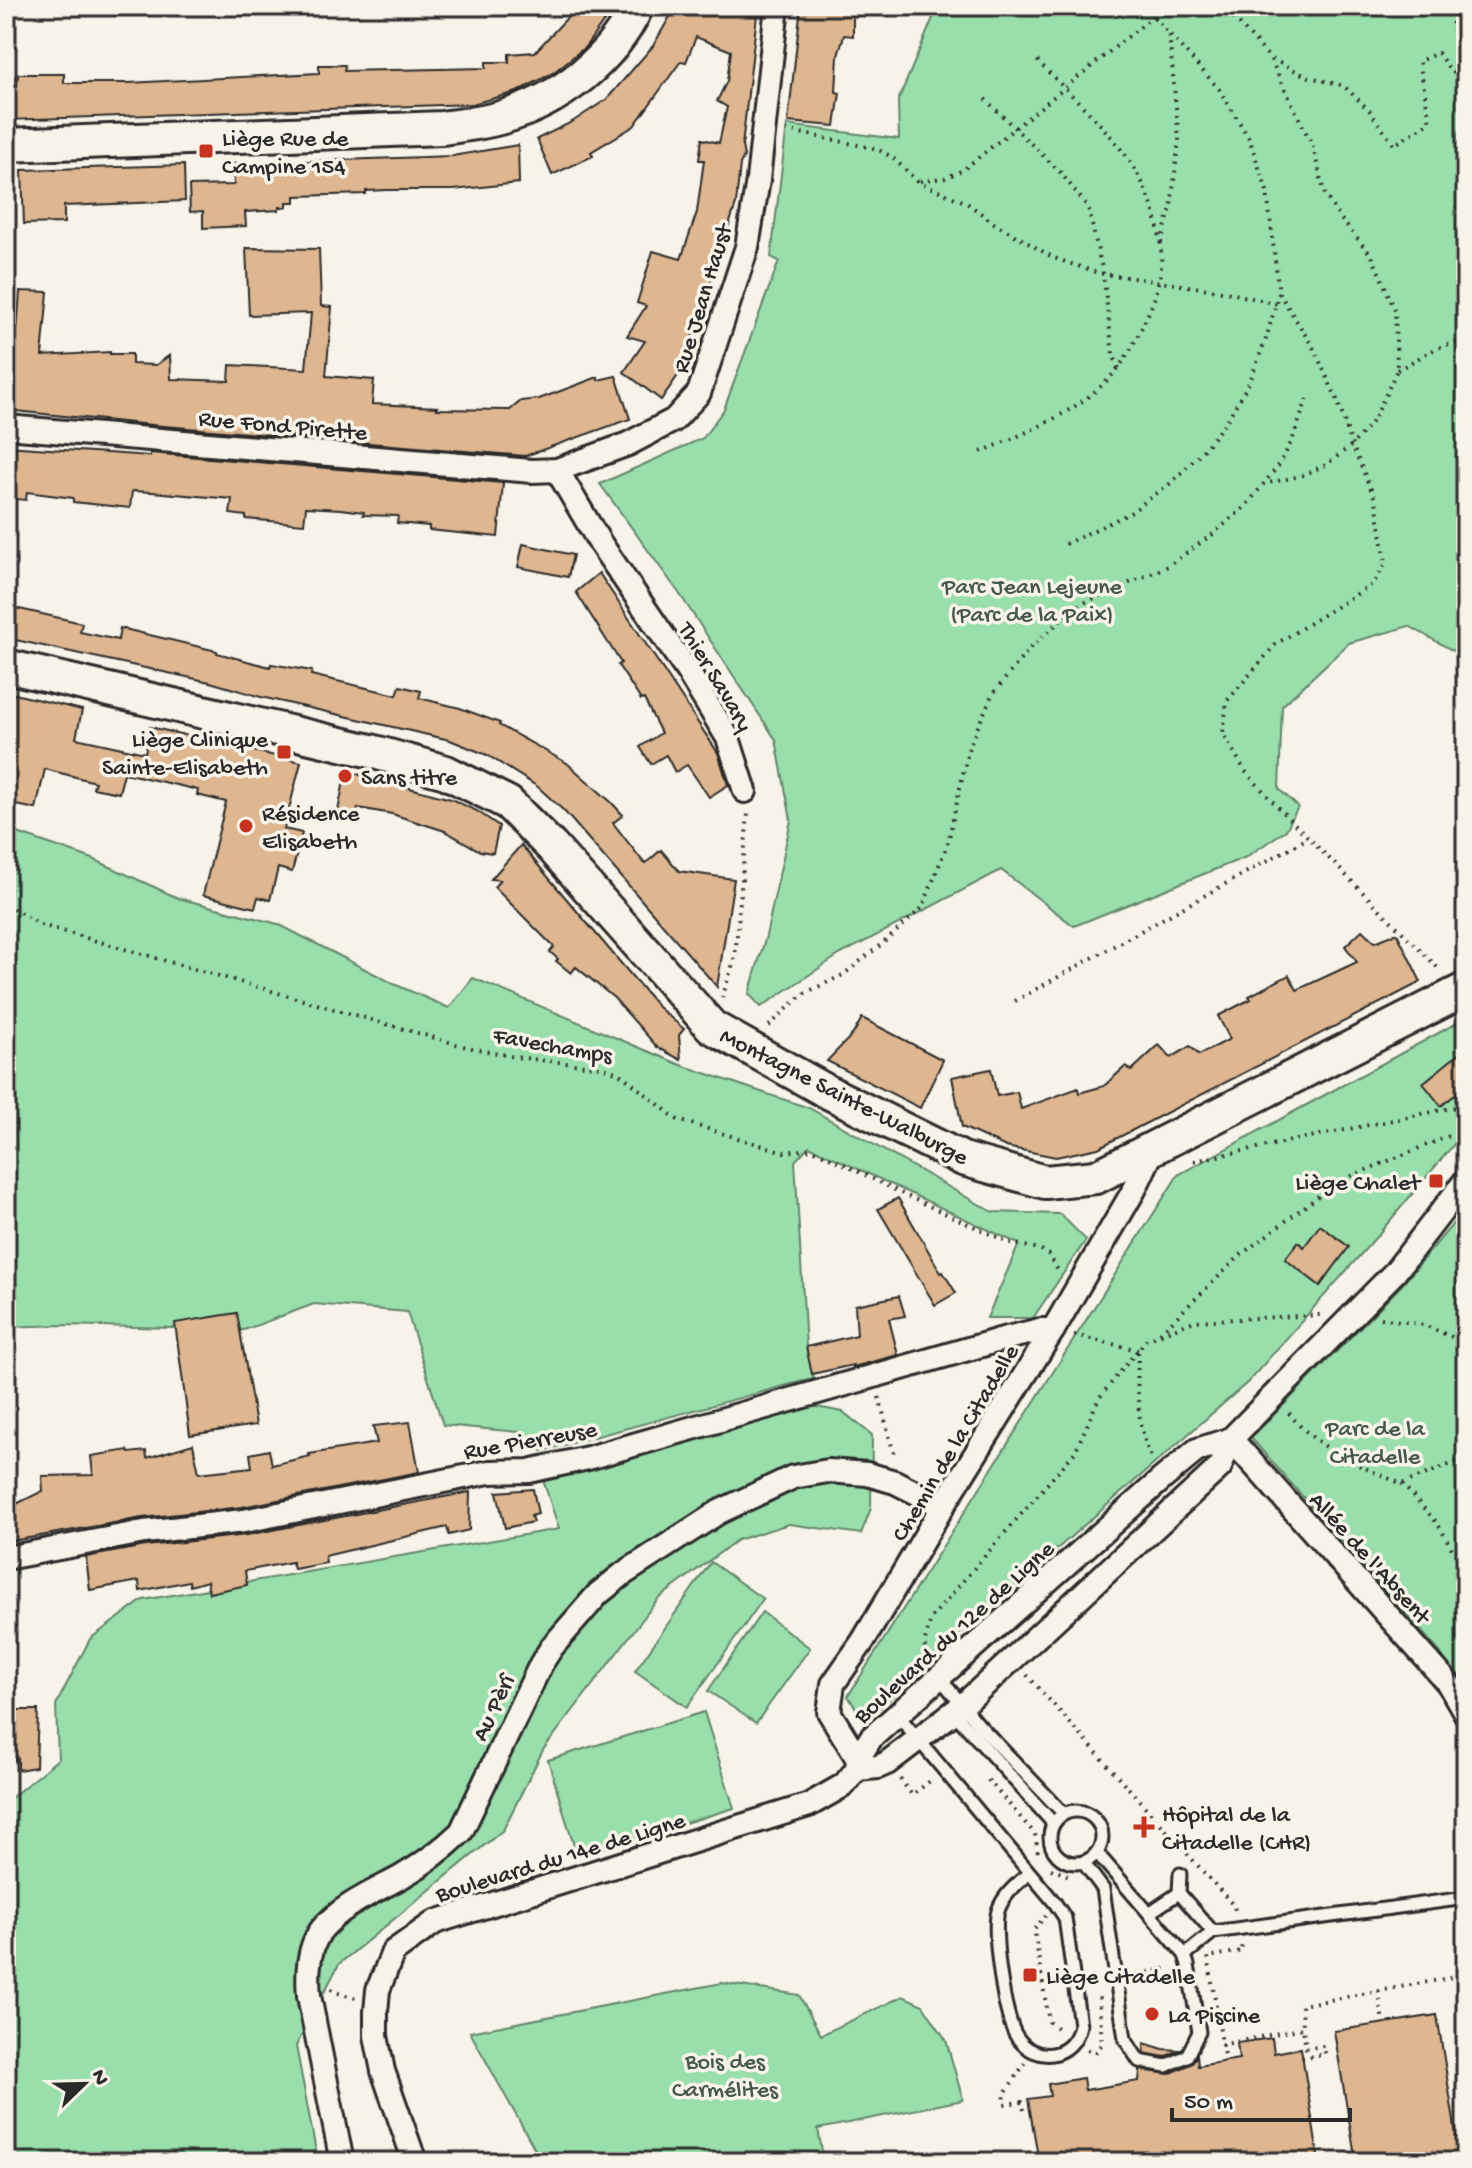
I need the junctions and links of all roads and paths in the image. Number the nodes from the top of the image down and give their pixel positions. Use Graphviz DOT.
graph roads {
  1 [pos="637,6"];
  2 [pos="777,6"];
  3 [pos="1144,6"];
  4 [pos="1166,6"];
  5 [pos="1223,6"];
  6 [pos="1153,17"];
  7 [pos="1466,17"];
  8 [pos="1169,32"];
  9 [pos="1034,57"];
  10 [pos="1270,58"];
  11 [pos="1457,74"];
  12 [pos="1063,88"];
  13 [pos="1466,97"];
  14 [pos="985,99"];
  15 [pos="764,125"];
  16 [pos="1014,129"];
  17 [pos="6,145"];
  18 [pos="918,182"];
  19 [pos="1161,243"];
  20 [pos="1103,273"];
  21 [pos="1160,281"];
  22 [pos="1279,293"];
  23 [pos="1277,304"];
  24 [pos="1466,340"];
  25 [pos="1119,369"];
  26 [pos="1397,370"];
  27 [pos="1307,399"];
  28 [pos="6,427"];
  29 [pos="1352,445"];
  30 [pos="981,452"];
  31 [pos="557,470"];
  32 [pos="1264,484"];
  33 [pos="1065,544"];
  34 [pos="6,666"];
  35 [pos="745,791"];
  36 [pos="1308,838"];
  37 [pos="6,904"];
  38 [pos="1463,991"];
  39 [pos="1015,1001"];
  40 [pos="712,1027"];
  41 [pos="747,1048"];
  42 [pos="1466,1105"];
  43 [pos="1466,1129"];
  44 [pos="1166,1157"];
  45 [pos="1466,1180"];
  46 [pos="1061,1275"];
  47 [pos="1353,1314"];
  48 [pos="1053,1330"];
  49 [pos="1159,1335"];
  50 [pos="1466,1343"];
  51 [pos="1138,1350"];
  52 [pos="873,1375"];
  53 [pos="1275,1396"];
  54 [pos="1231,1439"];
  55 [pos="1466,1458"];
  56 [pos="1162,1479"];
  57 [pos="895,1482"];
  58 [pos="1402,1484"];
  59 [pos="943,1506"];
  60 [pos="6,1558"];
  61 [pos="1466,1574"];
  62 [pos="1023,1671"];
  63 [pos="939,1677"];
  64 [pos="958,1709"];
  65 [pos="897,1714"];
  66 [pos="1466,1714"];
  67 [pos="918,1741"];
  68 [pos="858,1764"];
  69 [pos="985,1777"];
  70 [pos="1063,1813"];
  71 [pos="1053,1823"];
  72 [pos="1097,1853"];
  73 [pos="1039,1856"];
  74 [pos="1083,1862"];
  75 [pos="1047,1866"];
  76 [pos="1029,1873"];
  77 [pos="1180,1874"];
  78 [pos="1079,1884"];
  79 [pos="1179,1893"];
  80 [pos="1466,1898"];
  81 [pos="1149,1913"];
  82 [pos="1240,1930"];
  83 [pos="1213,1932"];
  84 [pos="1186,1960"];
  85 [pos="1208,1961"];
  86 [pos="309,1968"];
  87 [pos="1466,1975"];
  88 [pos="1115,1979"];
  89 [pos="1379,1991"];
  90 [pos="377,2003"];
  91 [pos="1383,2024"];
  92 [pos="1303,2028"];
  93 [pos="1221,2045"];
  94 [pos="1033,2052"];
  95 [pos="1302,2058"];
  96 [pos="1225,2062"];
  97 [pos="1024,2110"];
  98 [pos="342,2162"];
  99 [pos="415,2162"];
  1 -- 17 [label="street"];
  2 -- 15 [label="street, Rue Jean Haust"];
  3 -- 6 [label="path"];
  4 -- 6 [label="path"];
  5 -- 10 [label="path"];
  6 -- 8 [label="path"];
  6 -- 12 [label="path"];
  7 -- 11 [label="path"];
  8 -- 19 [label="path"];
  8 -- 22 [label="path"];
  9 -- 12 [label="path"];
  10 -- 11 [label="path"];
  10 -- 26 [label="path"];
  11 -- 13 [label="path"];
  12 -- 16 [label="path"];
  12 -- 19 [label="path"];
  14 -- 16 [label="path"];
  15 -- 18 [label="path"];
  15 -- 31 [label="street, Rue Jean Haust"];
  16 -- 18 [label="path"];
  16 -- 20 [label="path"];
  18 -- 20 [label="path"];
  19 -- 21 [label="path"];
  20 -- 21 [label="path"];
  20 -- 25 [label="path"];
  21 -- 23 [label="path"];
  21 -- 25 [label="path"];
  22 -- 23 [label="path"];
  22 -- 29 [label="path"];
  23 -- 33 [label="path"];
  24 -- 26 [label="path"];
  25 -- 30 [label="path"];
  26 -- 29 [label="path"];
  27 -- 32 [label="path"];
  28 -- 31 [label="street, Rue Fond Pirette"];
  29 -- 32 [label="path"];
  29 -- 36 [label="path"];
  31 -- 35 [label="street, Thier Savary"];
  32 -- 41 [label="path"];
  34 -- 40 [label="street, Montagne Sainte-Walburge"];
  35 -- 40 [label="path"];
  36 -- 38 [label="path"];
  36 -- 39 [label="path"];
  37 -- 46 [label="path, Favechamps"];
  38 -- 44 [label="street, Montagne Sainte-Walburge"];
  40 -- 41 [label="street, Montagne Sainte-Walburge"];
  41 -- 44 [label="street, Montagne Sainte-Walburge"];
  42 -- 44 [label="path"];
  43 -- 49 [label="path"];
  44 -- 48 [label="street, Chemin de la Citadelle"];
  45 -- 47 [label="street, Boulevard du 12e de Ligne"];
  47 -- 49 [label="path"];
  47 -- 50 [label="path"];
  47 -- 53 [label="street, Boulevard du 12e de Ligne"];
  48 -- 51 [label="path"];
  48 -- 52 [label="street, Rue Pierreuse"];
  48 -- 59 [label="street, Chemin de la Citadelle"];
  49 -- 51 [label="path"];
  51 -- 56 [label="path"];
  51 -- 63 [label="path"];
  52 -- 57 [label="path"];
  52 -- 60 [label="street, Rue Pierreuse"];
  53 -- 54 [label="street, Boulevard du 12e de Ligne"];
  53 -- 58 [label="path"];
  54 -- 56 [label="street, Boulevard du 12e de Ligne"];
  54 -- 64 [label="street, Boulevard du 12e de Ligne"];
  54 -- 66 [label="street, Allée de l'Absent"];
  55 -- 58 [label="path"];
  56 -- 63 [label="street, Boulevard du 12e de Ligne"];
  57 -- 59 [label="street, Au Pèrî"];
  57 -- 86 [label="street, Au Pèrî"];
  58 -- 61 [label="path"];
  59 -- 68 [label="street, Chemin de la Citadelle"];
  62 -- 82 [label="path"];
  63 -- 64 [label="lane"];
  63 -- 65 [label="street, Boulevard du 12e de Ligne"];
  64 -- 67 [label="street, Boulevard du 12e de Ligne"];
  64 -- 70 [label="lane"];
  64 -- 71 [label="lane"];
  65 -- 67 [label="lane"];
  65 -- 68 [label="street, Boulevard du 12e de Ligne"];
  67 -- 68 [label="street, Boulevard du 12e de Ligne"];
  67 -- 76 [label="lane"];
  68 -- 90 [label="street, Boulevard du 14e de Ligne"];
  69 -- 73 [label="path"];
  70 -- 71 [label="lane"];
  70 -- 72 [label="lane"];
  71 -- 74 [label="lane"];
  72 -- 74 [label="lane"];
  72 -- 81 [label="lane"];
  74 -- 88 [label="lane"];
  75 -- 78 [label="path"];
  76 -- 94 [label="lane"];
  76 -- 94 [label="lane"];
  77 -- 79 [label="lane"];
  79 -- 81 [label="lane"];
  79 -- 83 [label="lane"];
  80 -- 82 [label="lane"];
  81 -- 84 [label="lane"];
  82 -- 83 [label="lane"];
  82 -- 85 [label="path"];
  83 -- 84 [label="lane"];
  84 -- 85 [label="path"];
  84 -- 88 [label="path"];
  84 -- 88 [label="lane"];
  85 -- 93 [label="path"];
  86 -- 90 [label="path"];
  86 -- 98 [label="street, Au Pèrî"];
  87 -- 89 [label="path"];
  89 -- 91 [label="path"];
  89 -- 92 [label="path"];
  90 -- 99 [label="street, Boulevard du 14e de Ligne"];
  92 -- 93 [label="path"];
  92 -- 95 [label="path"];
  93 -- 96 [label="path"];
  94 -- 97 [label="path"];
}
